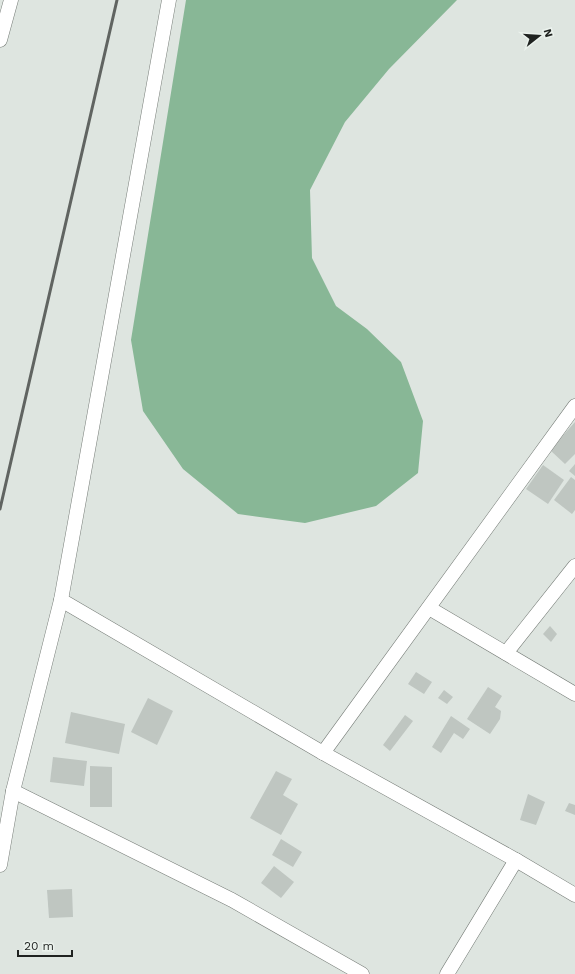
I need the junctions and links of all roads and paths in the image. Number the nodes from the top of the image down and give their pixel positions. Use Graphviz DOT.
graph roads {
  1 [pos="11,0"];
  2 [pos="169,0"];
  3 [pos="0,40"];
  4 [pos="575,406"];
  5 [pos="575,566"];
  6 [pos="61,600"];
  7 [pos="429,608"];
  8 [pos="506,653"];
  9 [pos="575,694"];
  10 [pos="323,753"];
  11 [pos="13,791"];
  12 [pos="516,860"];
  13 [pos="0,865"];
  14 [pos="575,895"];
  15 [pos="362,974"];
  16 [pos="447,974"];
  1 -- 3 [label="street"];
  2 -- 6 [label="street"];
  4 -- 7 [label="street"];
  5 -- 8 [label="street"];
  6 -- 10 [label="street"];
  6 -- 11 [label="street"];
  7 -- 8 [label="street"];
  7 -- 10 [label="street"];
  8 -- 9 [label="street"];
  10 -- 12 [label="street"];
  11 -- 13 [label="street"];
  11 -- 15 [label="street"];
  12 -- 14 [label="street"];
  12 -- 16 [label="street"];
}
